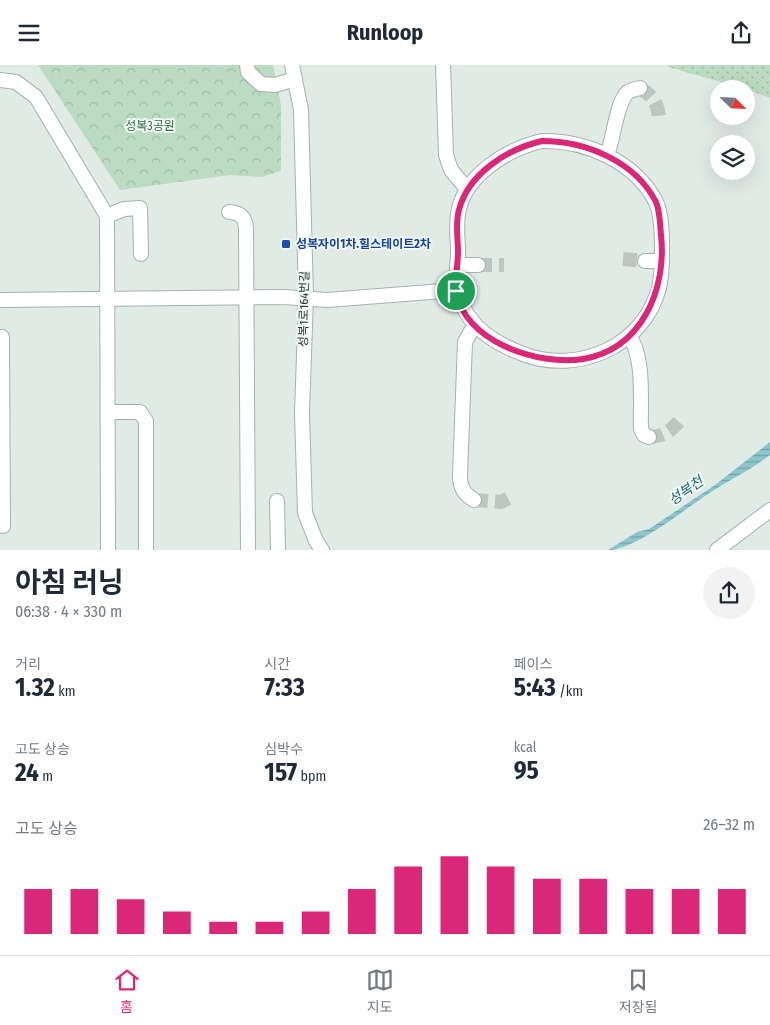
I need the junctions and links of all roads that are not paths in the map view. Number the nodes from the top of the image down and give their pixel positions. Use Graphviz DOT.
graph roads {
  1 [pos="246,65"];
  2 [pos="292,65"];
  3 [pos="443,65"];
  4 [pos="295,79"];
  5 [pos="0,81"];
  6 [pos="640,88"];
  7 [pos="607,155"];
  8 [pos="467,189"];
  9 [pos="229,212"];
  10 [pos="107,217"];
  11 [pos="140,254"];
  12 [pos="645,261"];
  13 [pos="662,261"];
  14 [pos="457,265"];
  15 [pos="478,265"];
  16 [pos="456,291"];
  17 [pos="245,297"];
  18 [pos="306,297"];
  19 [pos="0,299"];
  20 [pos="108,299"];
  21 [pos="474,325"];
  22 [pos="630,335"];
  23 [pos="2,337"];
  24 [pos="1,371"];
  25 [pos="109,411"];
  26 [pos="649,437"];
  27 [pos="1,498"];
  28 [pos="278,501"];
  29 [pos="474,501"];
  30 [pos="770,510"];
  31 [pos="3,526"];
  32 [pos="108,550"];
  33 [pos="146,550"];
  34 [pos="248,550"];
  35 [pos="278,550"];
  36 [pos="322,550"];
  37 [pos="717,550"];
  1 -- 4 [label="street"];
  2 -- 4 [label="street, 성복1로164번길"];
  3 -- 8 [label="street"];
  4 -- 18 [label="street, 성복1로164번길"];
  5 -- 10 [label="street"];
  6 -- 7 [label="street"];
  7 -- 8 [label="street"];
  7 -- 13 [label="street"];
  8 -- 14 [label="street"];
  9 -- 17 [label="street"];
  10 -- 11 [label="street"];
  10 -- 20 [label="street"];
  12 -- 13 [label="street"];
  13 -- 22 [label="street"];
  14 -- 15 [label="street"];
  14 -- 16 [label="street"];
  16 -- 18 [label="street"];
  16 -- 21 [label="street"];
  17 -- 18 [label="street"];
  17 -- 20 [label="street"];
  17 -- 34 [label="street"];
  18 -- 36 [label="street, 성복1로164번길"];
  19 -- 20 [label="street"];
  20 -- 25 [label="street"];
  21 -- 22 [label="street"];
  21 -- 29 [label="street"];
  22 -- 26 [label="street"];
  23 -- 24 [label="street"];
  24 -- 27 [label="street"];
  25 -- 32 [label="street"];
  25 -- 33 [label="street"];
  27 -- 31 [label="street"];
  28 -- 35 [label="street"];
  30 -- 37 [label="street"];
}
